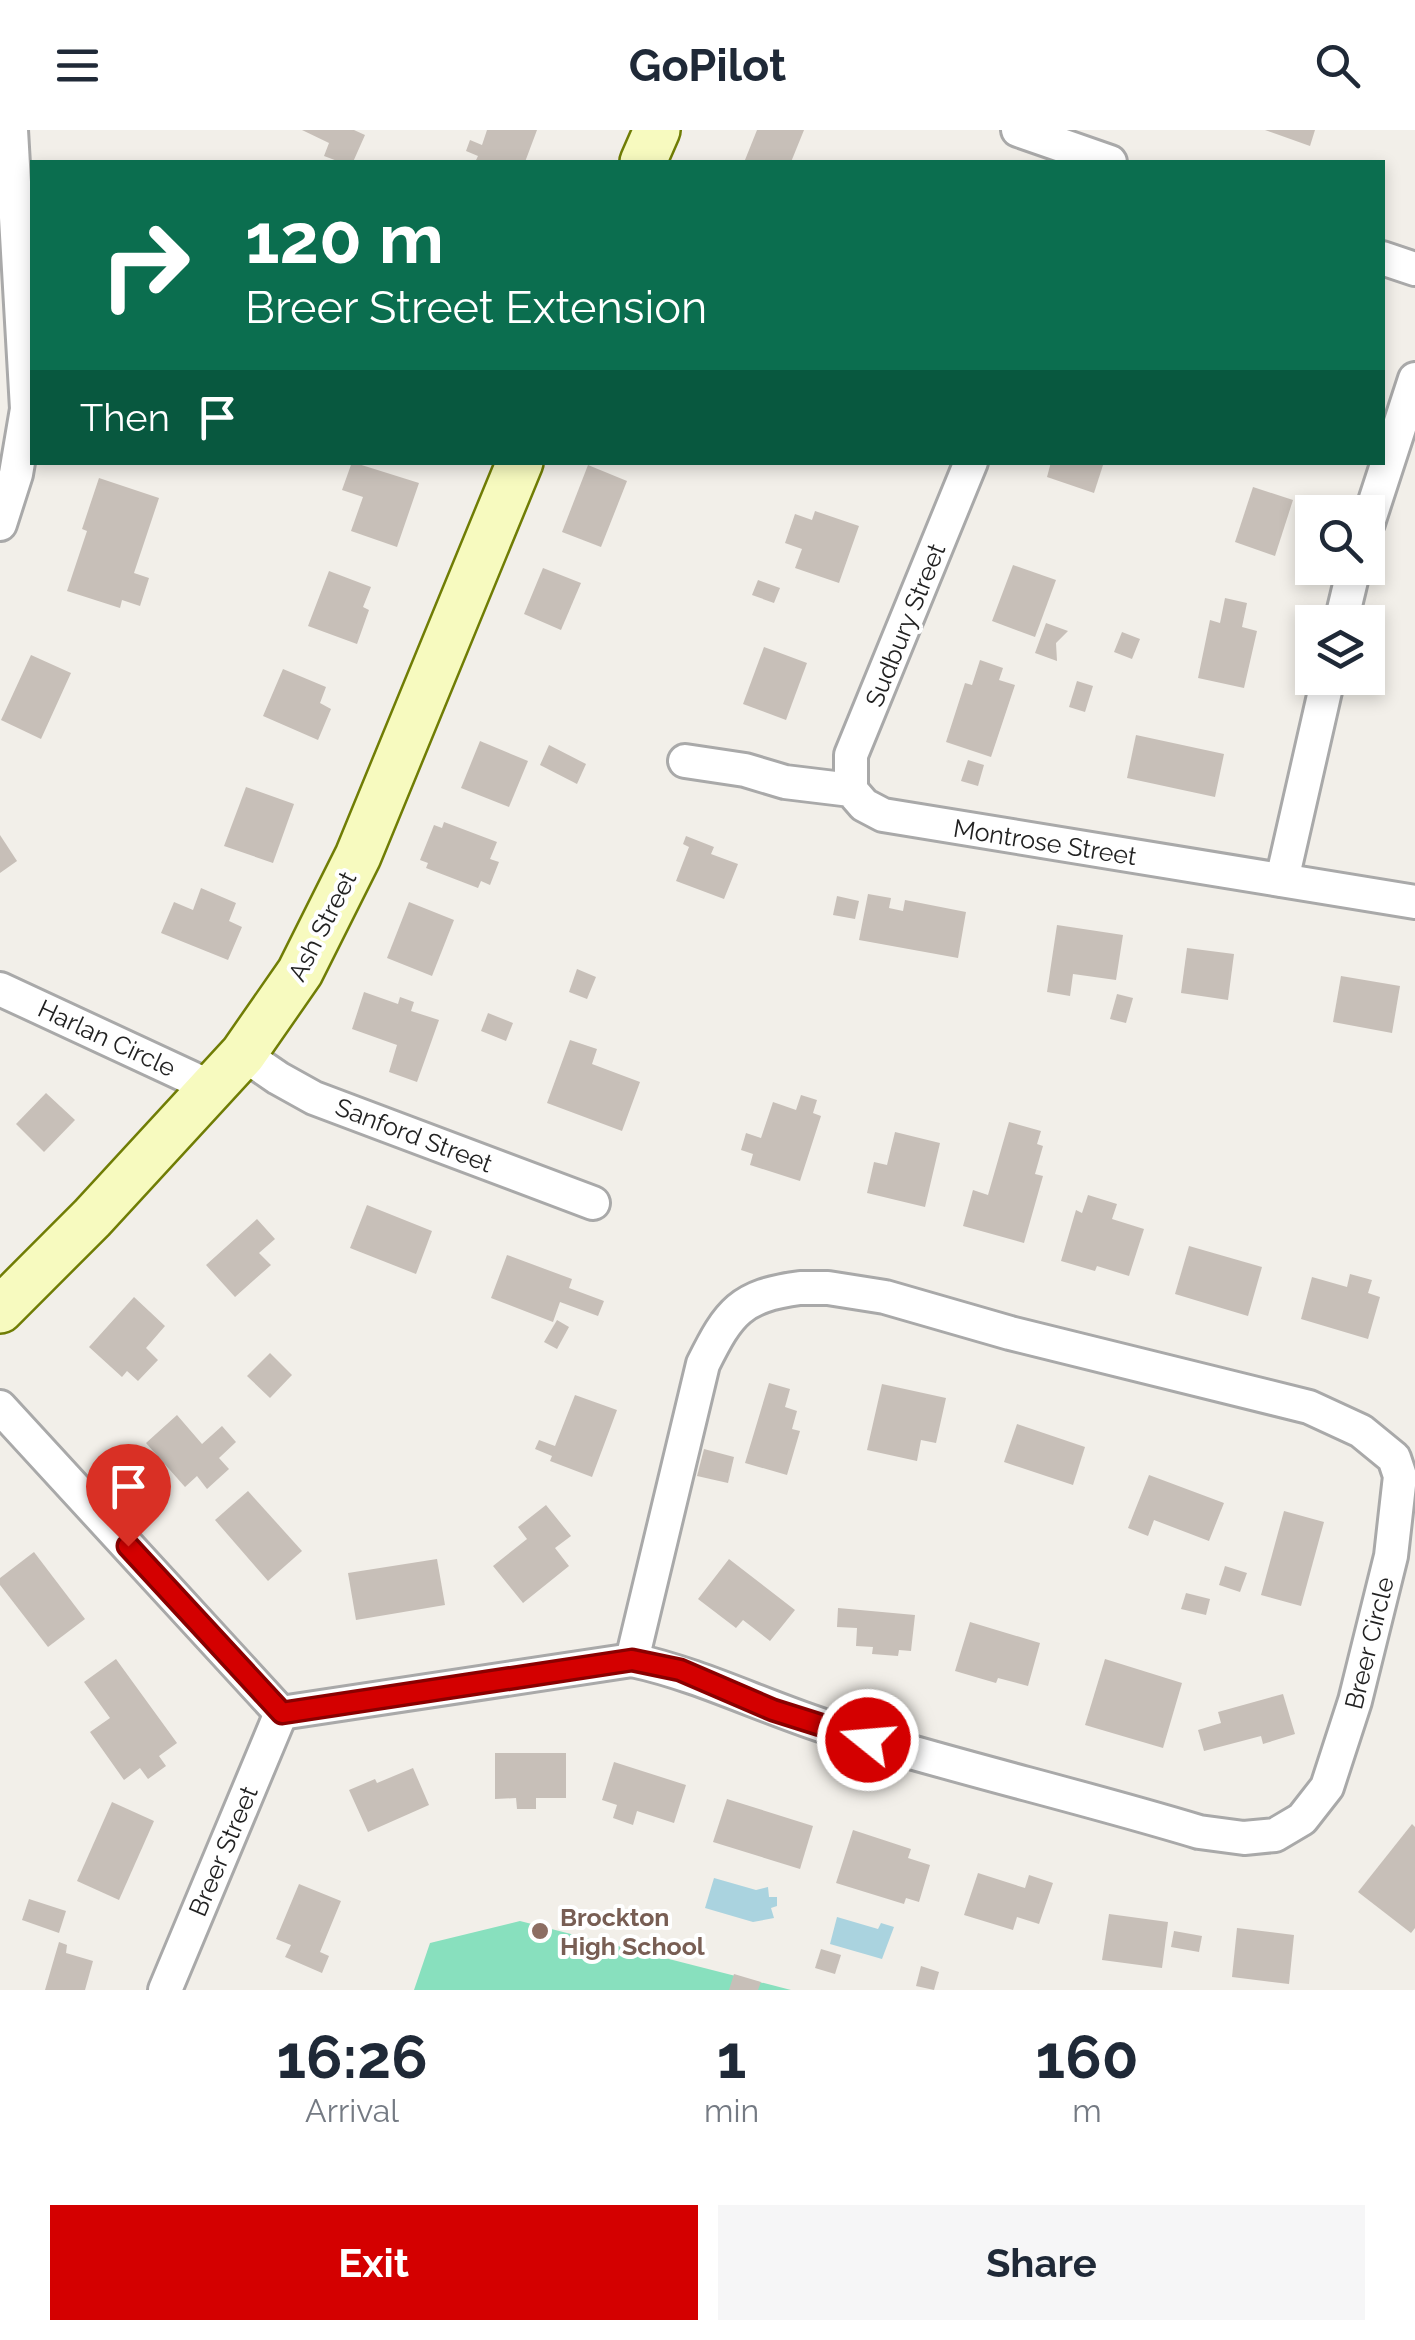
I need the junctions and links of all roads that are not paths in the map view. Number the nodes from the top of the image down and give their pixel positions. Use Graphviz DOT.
graph roads {
  1 [pos="11,130"];
  2 [pos="657,130"];
  3 [pos="1018,130"];
  4 [pos="644,160"];
  5 [pos="1097,160"];
  6 [pos="1385,259"];
  7 [pos="1415,269"];
  8 [pos="1415,379"];
  9 [pos="519,465"];
  10 [pos="970,465"];
  11 [pos="1377,495"];
  12 [pos="0,524"];
  13 [pos="1324,695"];
  14 [pos="684,761"];
  15 [pos="851,790"];
  16 [pos="1282,880"];
  17 [pos="1415,902"];
  18 [pos="0,988"];
  19 [pos="243,1054"];
  20 [pos="213,1088"];
  21 [pos="592,1202"];
  22 [pos="0,1310"];
  23 [pos="0,1407"];
  24 [pos="632,1660"];
  25 [pos="282,1713"];
  26 [pos="166,1990"];
  1 -- 12 [label="street"];
  2 -- 4 [label="street"];
  3 -- 5 [label="street"];
  6 -- 7 [label="street"];
  8 -- 11 [label="street"];
  9 -- 19 [label="street, Ash Street"];
  10 -- 15 [label="street, Sudbury Street"];
  13 -- 16 [label="street"];
  14 -- 15 [label="street, Montrose Street"];
  15 -- 16 [label="street, Montrose Street"];
  16 -- 17 [label="street, Montrose Street"];
  18 -- 20 [label="street, Harlan Circle"];
  19 -- 20 [label="street, Ash Street"];
  19 -- 21 [label="street, Sanford Street"];
  20 -- 22 [label="street, Ash Street"];
  23 -- 25 [label="street"];
  24 -- 24 [label="street, Breer Circle"];
  24 -- 25 [label="street, Breer Circle"];
  25 -- 26 [label="street, Breer Street"];
}
